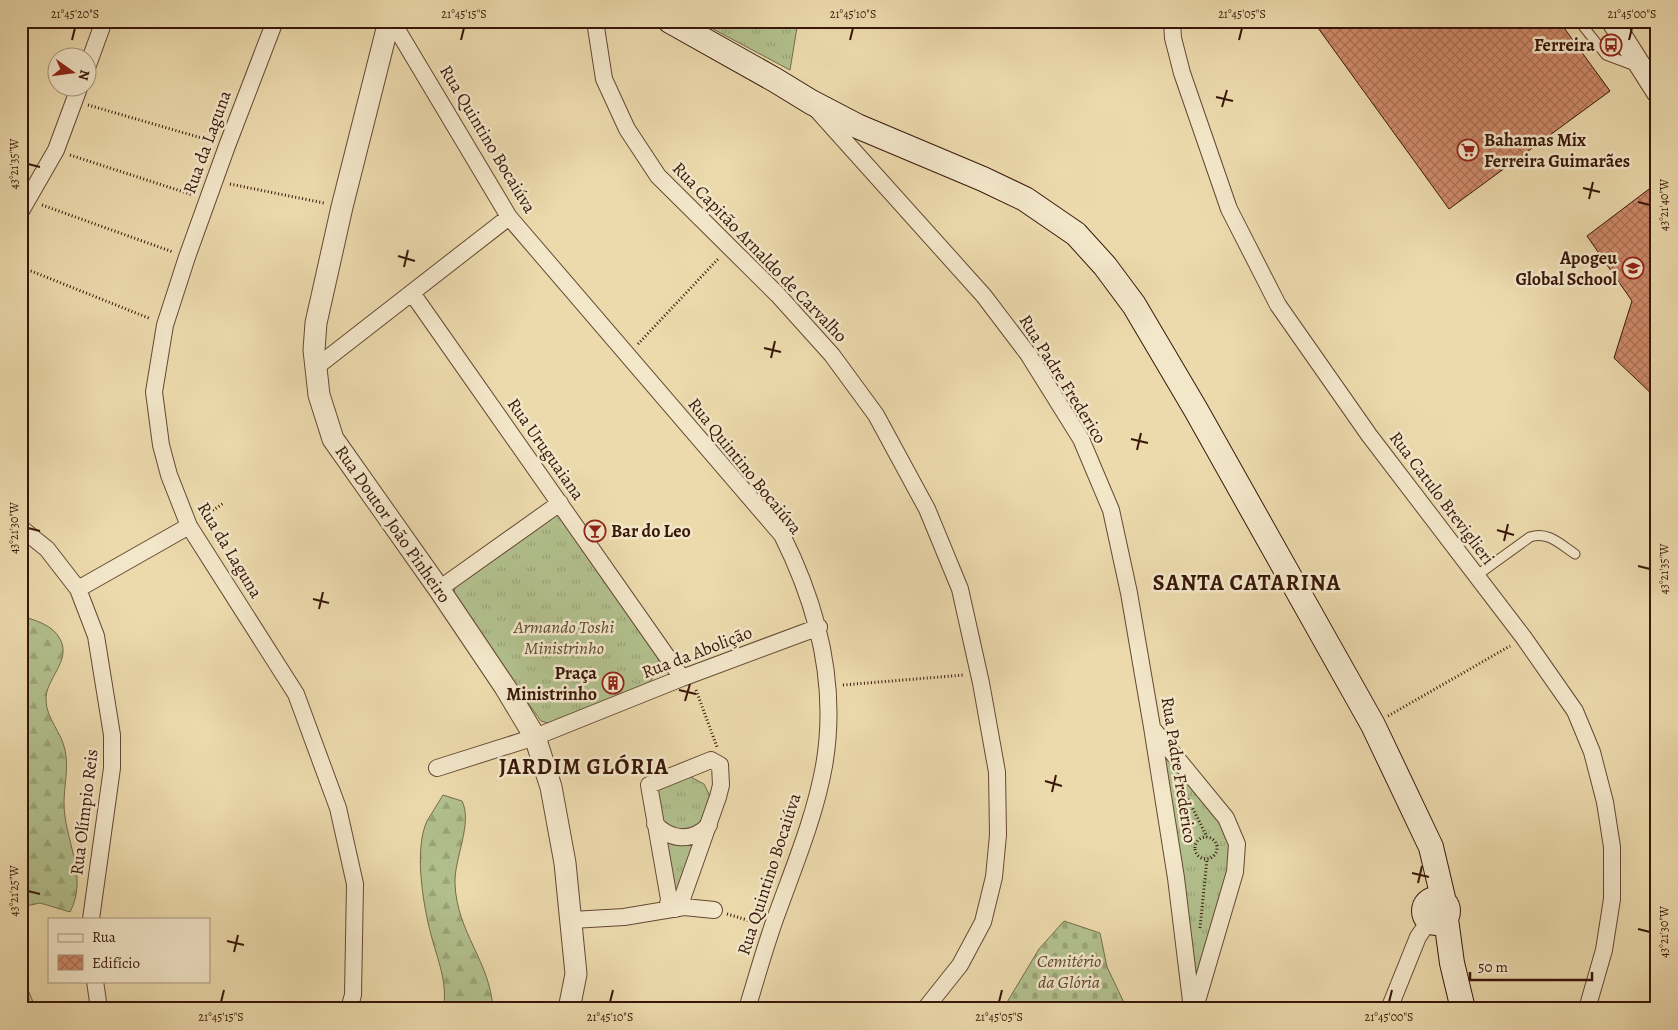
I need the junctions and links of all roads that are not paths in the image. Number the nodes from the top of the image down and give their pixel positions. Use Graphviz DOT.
graph roads {
  1 [pos="104,21"];
  2 [pos="275,21"];
  3 [pos="391,21"];
  4 [pos="595,21"];
  5 [pos="670,21"];
  6 [pos="1172,21"];
  7 [pos="1579,21"];
  8 [pos="1612,21"];
  9 [pos="94,48"];
  10 [pos="1642,69"];
  11 [pos="1657,92"];
  12 [pos="76,98"];
  13 [pos="811,102"];
  14 [pos="24,205"];
  15 [pos="509,217"];
  16 [pos="412,292"];
  17 [pos="315,368"];
  18 [pos="560,503"];
  19 [pos="195,522"];
  20 [pos="21,528"];
  21 [pos="1575,554"];
  22 [pos="1476,576"];
  23 [pos="78,588"];
  24 [pos="439,589"];
  25 [pos="819,627"];
  26 [pos="686,676"];
  27 [pos="1152,727"];
  28 [pos="535,737"];
  29 [pos="437,768"];
  30 [pos="656,824"];
  31 [pos="709,824"];
  32 [pos="671,910"];
  33 [pos="714,910"];
  34 [pos="1436,914"];
  35 [pos="91,918"];
  36 [pos="572,920"];
  37 [pos="95,982"];
  38 [pos="99,1009"];
  39 [pos="350,1009"];
  40 [pos="569,1009"];
  41 [pos="747,1009"];
  42 [pos="925,1009"];
  43 [pos="1194,1009"];
  44 [pos="1389,1009"];
  45 [pos="1463,1009"];
  46 [pos="1587,1009"];
  1 -- 9 [label="street"];
  2 -- 19 [label="street, Rua da Laguna"];
  3 -- 15 [label="street, Rua Quintino Bocaiúva"];
  3 -- 17 [label="street, Rua Doutor João Pinheiro"];
  4 -- 42 [label="street, Rua Capitão Arnaldo de Carvalho"];
  5 -- 13 [label="main road"];
  6 -- 22 [label="street, Rua Catulo Breviglieri"];
  7 -- 10 [label="lane"];
  8 -- 10 [label="street"];
  10 -- 11 [label="street"];
  12 -- 14 [label="street"];
  13 -- 27 [label="street, Rua Padre Frederico"];
  13 -- 34 [label="main road"];
  15 -- 16 [label="street"];
  15 -- 25 [label="street, Rua Quintino Bocaiúva"];
  16 -- 17 [label="street"];
  16 -- 18 [label="street, Rua Uruguaiana"];
  17 -- 24 [label="street, Rua Doutor João Pinheiro"];
  18 -- 24 [label="street"];
  18 -- 26 [label="street, Rua Uruguaiana"];
  19 -- 23 [label="street"];
  19 -- 39 [label="street, Rua da Laguna"];
  20 -- 23 [label="street, Rua Olímpio Reis"];
  21 -- 22 [label="lane"];
  22 -- 46 [label="street, Rua Catulo Breviglieri"];
  23 -- 35 [label="street, Rua Olímpio Reis"];
  24 -- 28 [label="street, Rua Doutor João Pinheiro"];
  25 -- 26 [label="street, Rua da Abolição"];
  25 -- 41 [label="street, Rua Quintino Bocaiúva"];
  26 -- 28 [label="street, Rua da Abolição"];
  27 -- 43 [label="street, Rua Padre Frederico"];
  27 -- 43 [label="street"];
  28 -- 29 [label="street, Rua da Abolição"];
  28 -- 36 [label="street, Rua Doutor João Pinheiro"];
  30 -- 31 [label="street"];
  30 -- 31 [label="street"];
  30 -- 32 [label="street"];
  31 -- 32 [label="street"];
  32 -- 33 [label="street"];
  32 -- 36 [label="street"];
  34 -- 44 [label="street"];
  34 -- 45 [label="main road"];
  36 -- 40 [label="street, Rua Doutor João Pinheiro"];
  37 -- 38 [label="street"];
}
